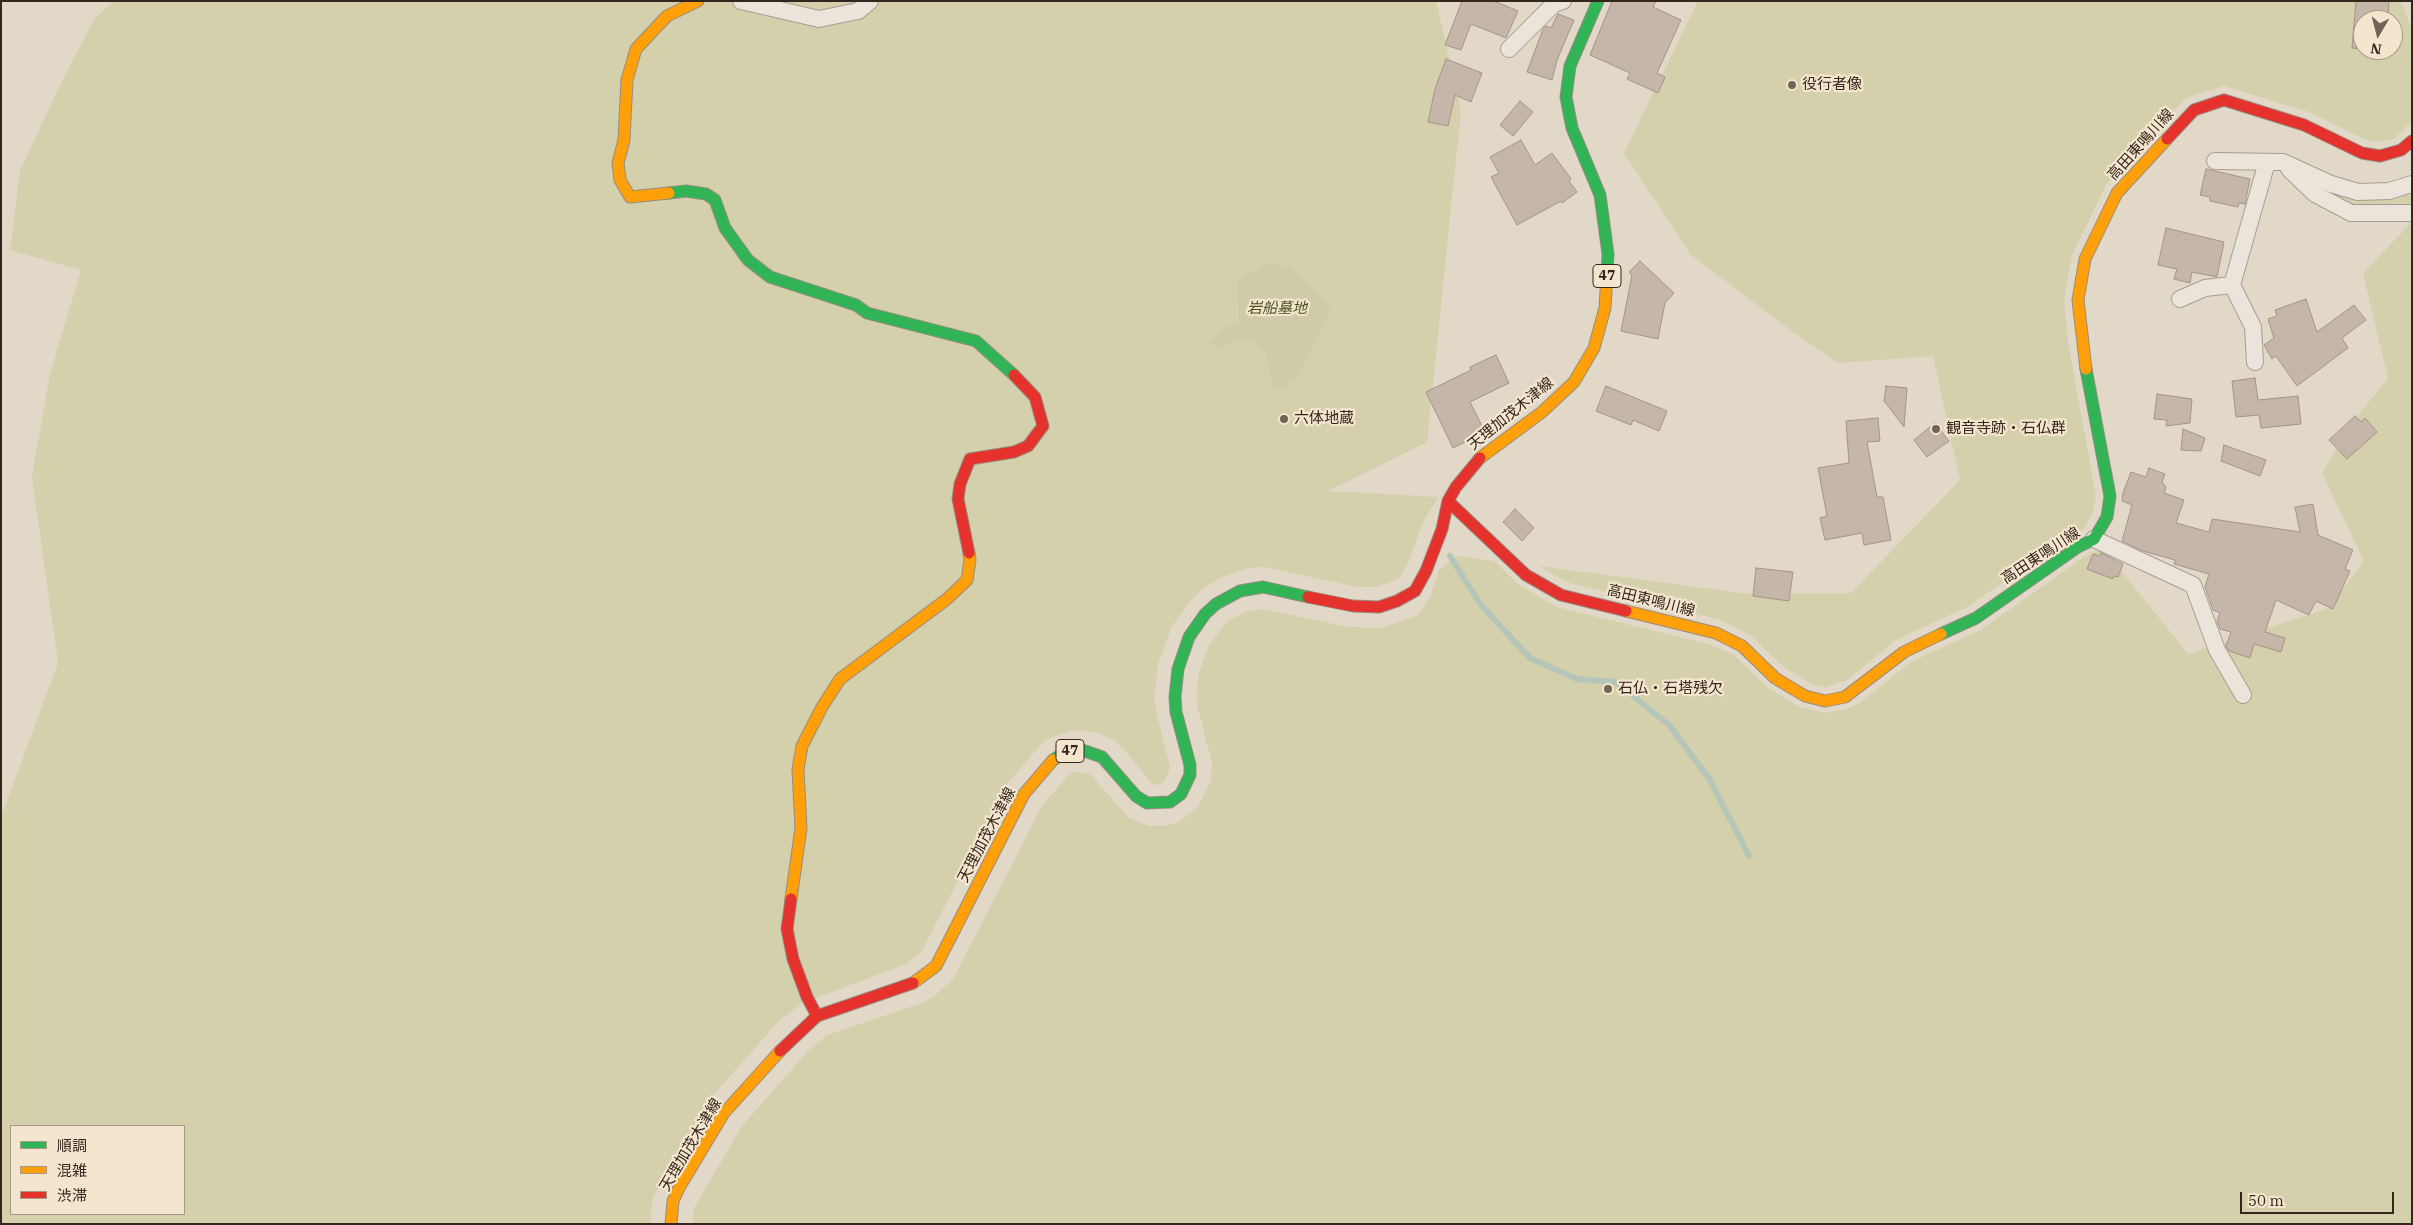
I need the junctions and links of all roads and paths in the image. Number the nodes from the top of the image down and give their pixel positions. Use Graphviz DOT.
graph roads {
  1 [pos="698,1"];
  2 [pos="741,1"];
  3 [pos="870,1"];
  4 [pos="1563,1"];
  5 [pos="1595,2"];
  6 [pos="1509,49"];
  7 [pos="2412,141"];
  8 [pos="2215,161"];
  9 [pos="2275,162"];
  10 [pos="2412,184"];
  11 [pos="2412,213"];
  12 [pos="2232,285"];
  13 [pos="2180,299"];
  14 [pos="2255,362"];
  15 [pos="1448,501"];
  16 [pos="2094,539"];
  17 [pos="2243,695"];
  18 [pos="817,1016"];
  19 [pos="670,1224"];
  1 -- 18 [label="main road"];
  2 -- 3 [label="street"];
  4 -- 6 [label="street"];
  5 -- 15 [label="main road, 天理加茂木津線 / 47"];
  7 -- 16 [label="main road, 高田東鳴川線"];
  8 -- 9 [label="street"];
  9 -- 10 [label="street"];
  9 -- 11 [label="street"];
  9 -- 12 [label="street"];
  12 -- 13 [label="street"];
  12 -- 14 [label="street"];
  15 -- 16 [label="main road, 高田東鳴川線"];
  15 -- 18 [label="main road, 天理加茂木津線 / 47"];
  16 -- 17 [label="street"];
  18 -- 19 [label="main road, 天理加茂木津線 / 47"];
}
